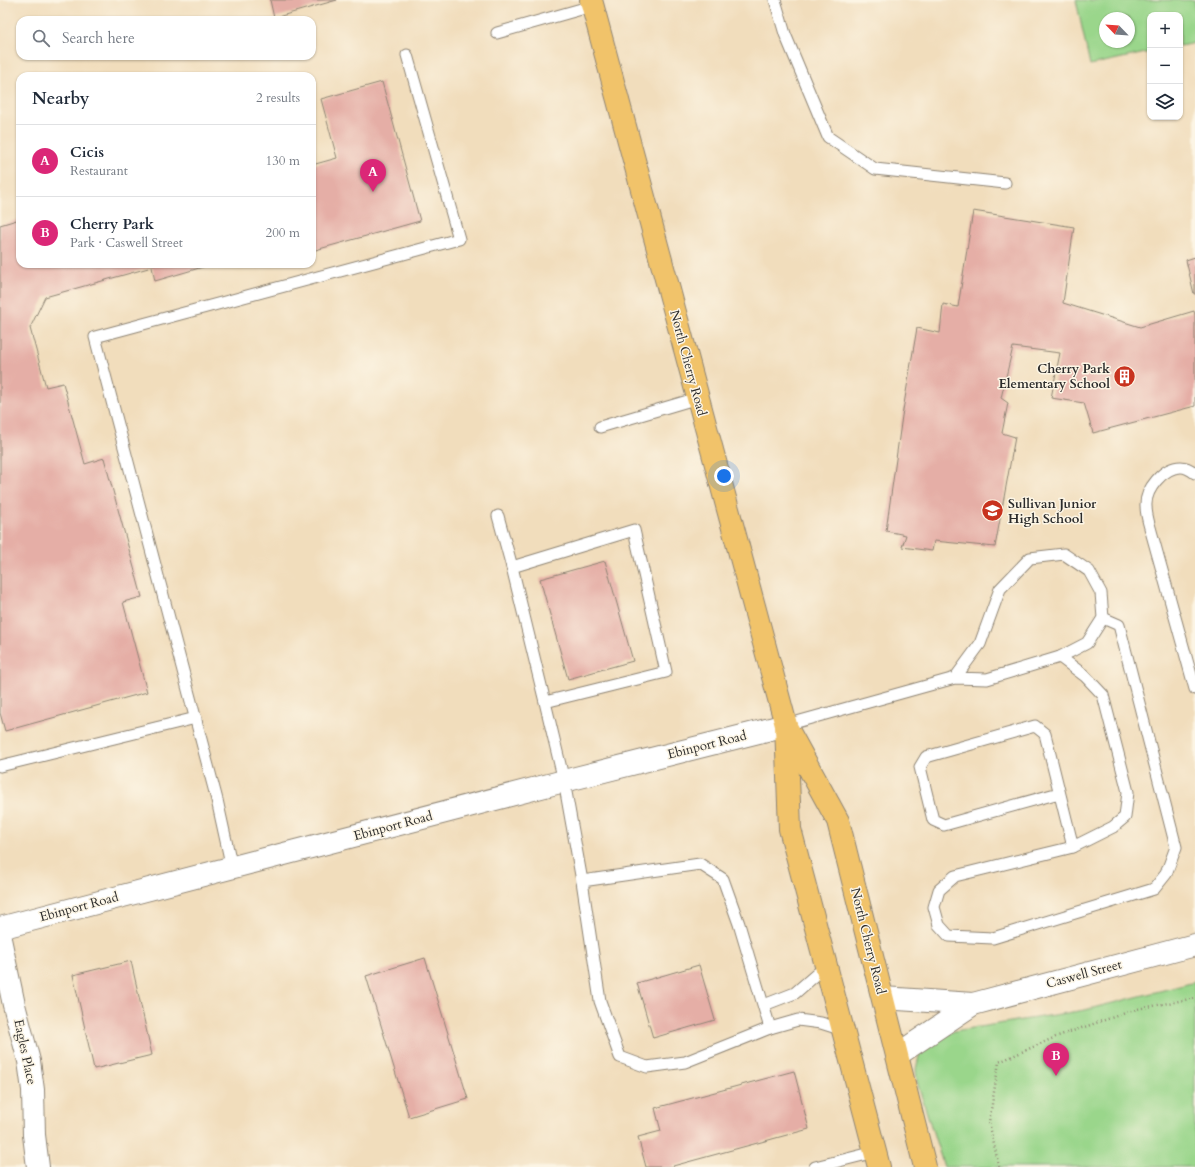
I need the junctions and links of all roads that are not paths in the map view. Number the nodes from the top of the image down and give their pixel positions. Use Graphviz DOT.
graph roads {
  1 [pos="775,0"];
  2 [pos="592,3"];
  3 [pos="497,33"];
  4 [pos="407,56"];
  5 [pos="1005,183"];
  6 [pos="698,398"];
  7 [pos="600,427"];
  8 [pos="1195,473"];
  9 [pos="498,516"];
  10 [pos="512,567"];
  11 [pos="1103,618"];
  12 [pos="1060,657"];
  13 [pos="955,678"];
  14 [pos="1195,687"];
  15 [pos="545,702"];
  16 [pos="196,718"];
  17 [pos="786,725"];
  18 [pos="0,766"];
  19 [pos="564,781"];
  20 [pos="1059,793"];
  21 [pos="1073,847"];
  22 [pos="232,868"];
  23 [pos="582,881"];
  24 [pos="0,928"];
  25 [pos="0,939"];
  26 [pos="1195,945"];
  27 [pos="826,966"];
  28 [pos="883,998"];
  29 [pos="973,1004"];
  30 [pos="764,1005"];
  31 [pos="770,1028"];
  32 [pos="843,1030"];
  33 [pos="897,1055"];
  34 [pos="877,1160"];
  35 [pos="38,1167"];
  36 [pos="818,1167"];
  37 [pos="925,1167"];
  1 -- 5 [label="lane"];
  2 -- 3 [label="lane"];
  2 -- 6 [label="main road, North Cherry Road"];
  4 -- 16 [label="lane"];
  6 -- 7 [label="lane"];
  6 -- 17 [label="main road, North Cherry Road"];
  8 -- 14 [label="lane"];
  9 -- 10 [label="lane"];
  10 -- 15 [label="lane"];
  10 -- 15 [label="lane"];
  11 -- 12 [label="lane"];
  11 -- 13 [label="lane"];
  11 -- 21 [label="lane"];
  12 -- 13 [label="lane"];
  12 -- 21 [label="lane"];
  13 -- 17 [label="lane"];
  15 -- 19 [label="lane"];
  16 -- 18 [label="lane"];
  16 -- 22 [label="lane"];
  17 -- 19 [label="street, Ebinport Road"];
  17 -- 27 [label="main road, North Cherry Road"];
  17 -- 28 [label="main road, North Cherry Road"];
  19 -- 22 [label="street, Ebinport Road"];
  19 -- 23 [label="lane"];
  20 -- 20 [label="lane"];
  20 -- 21 [label="lane"];
  22 -- 24 [label="street, Ebinport Road"];
  23 -- 30 [label="lane"];
  23 -- 31 [label="lane"];
  25 -- 35 [label="street, Eagles Place"];
  26 -- 29 [label="street, Caswell Street"];
  27 -- 30 [label="lane"];
  27 -- 32 [label="main road, North Cherry Road"];
  28 -- 29 [label="street, Caswell Street"];
  28 -- 33 [label="main road, North Cherry Road"];
  29 -- 33 [label="street, Caswell Street"];
  30 -- 31 [label="lane"];
  31 -- 32 [label="lane"];
  32 -- 34 [label="main road, North Cherry Road"];
  33 -- 37 [label="main road, North Cherry Road"];
  34 -- 36 [label="lane"];
}
